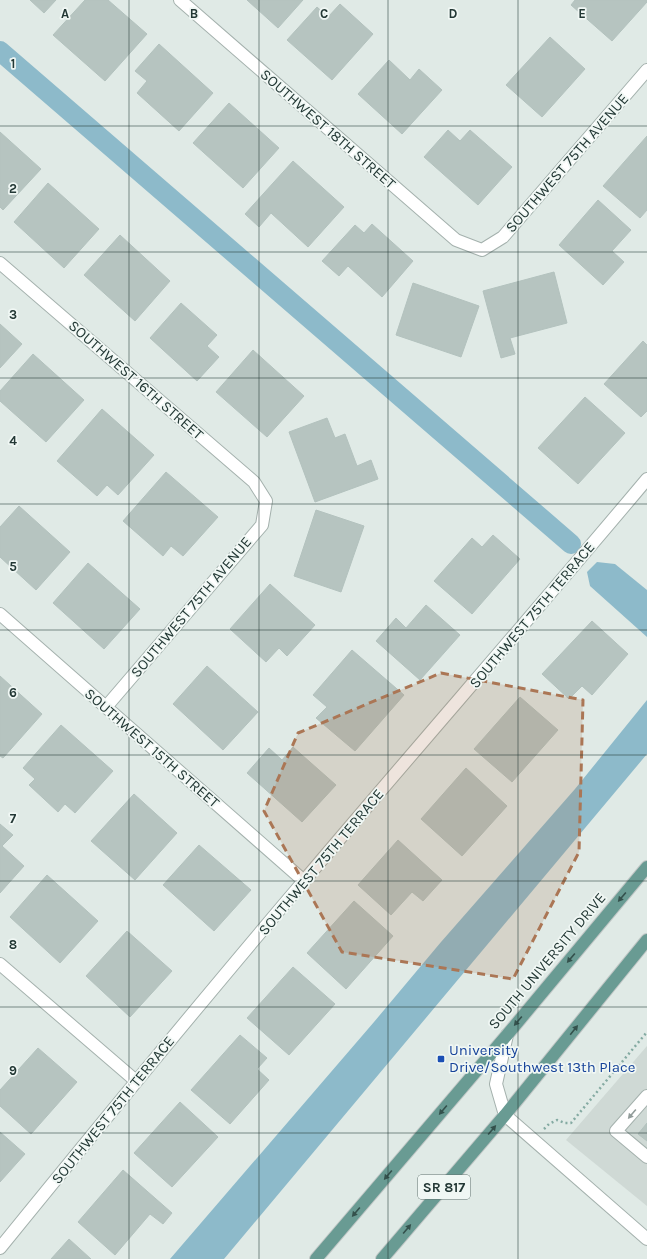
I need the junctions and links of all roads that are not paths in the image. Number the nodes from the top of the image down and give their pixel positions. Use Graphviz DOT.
graph roads {
  1 [pos="180,0"];
  2 [pos="647,70"];
  3 [pos="482,250"];
  4 [pos="0,263"];
  5 [pos="647,479"];
  6 [pos="266,501"];
  7 [pos="0,614"];
  8 [pos="106,707"];
  9 [pos="647,867"];
  10 [pos="304,881"];
  11 [pos="647,940"];
  12 [pos="0,964"];
  13 [pos="507,1035"];
  14 [pos="136,1082"];
  15 [pos="647,1096"];
  16 [pos="505,1115"];
  17 [pos="647,1157"];
  18 [pos="647,1239"];
  19 [pos="0,1248"];
  20 [pos="316,1259"];
  21 [pos="382,1259"];
  1 -- 3 [label="street, SOUTHWEST 18TH STREET"];
  2 -- 3 [label="street, SOUTHWEST 75TH AVENUE"];
  4 -- 6 [label="street, SOUTHWEST 16TH STREET"];
  5 -- 10 [label="street, SOUTHWEST 75TH TERRACE"];
  6 -- 8 [label="street, SOUTHWEST 75TH AVENUE"];
  7 -- 8 [label="street, SOUTHWEST 15TH STREET"];
  8 -- 10 [label="street, SOUTHWEST 15TH STREET"];
  9 -- 13 [label="main road, SOUTH UNIVERSITY DRIVE, one-way"];
  10 -- 14 [label="street, SOUTHWEST 75TH TERRACE"];
  16 -- 11 [label="main road, SR 817, one-way"];
  12 -- 14 [label="street"];
  13 -- 16 [label="street"];
  13 -- 20 [label="main road, SOUTH UNIVERSITY DRIVE, one-way"];
  14 -- 19 [label="street, SOUTHWEST 75TH TERRACE"];
  15 -- 17 [label="street, one-way"];
  16 -- 18 [label="street"];
  21 -- 16 [label="main road, SR 817, one-way"];
}
